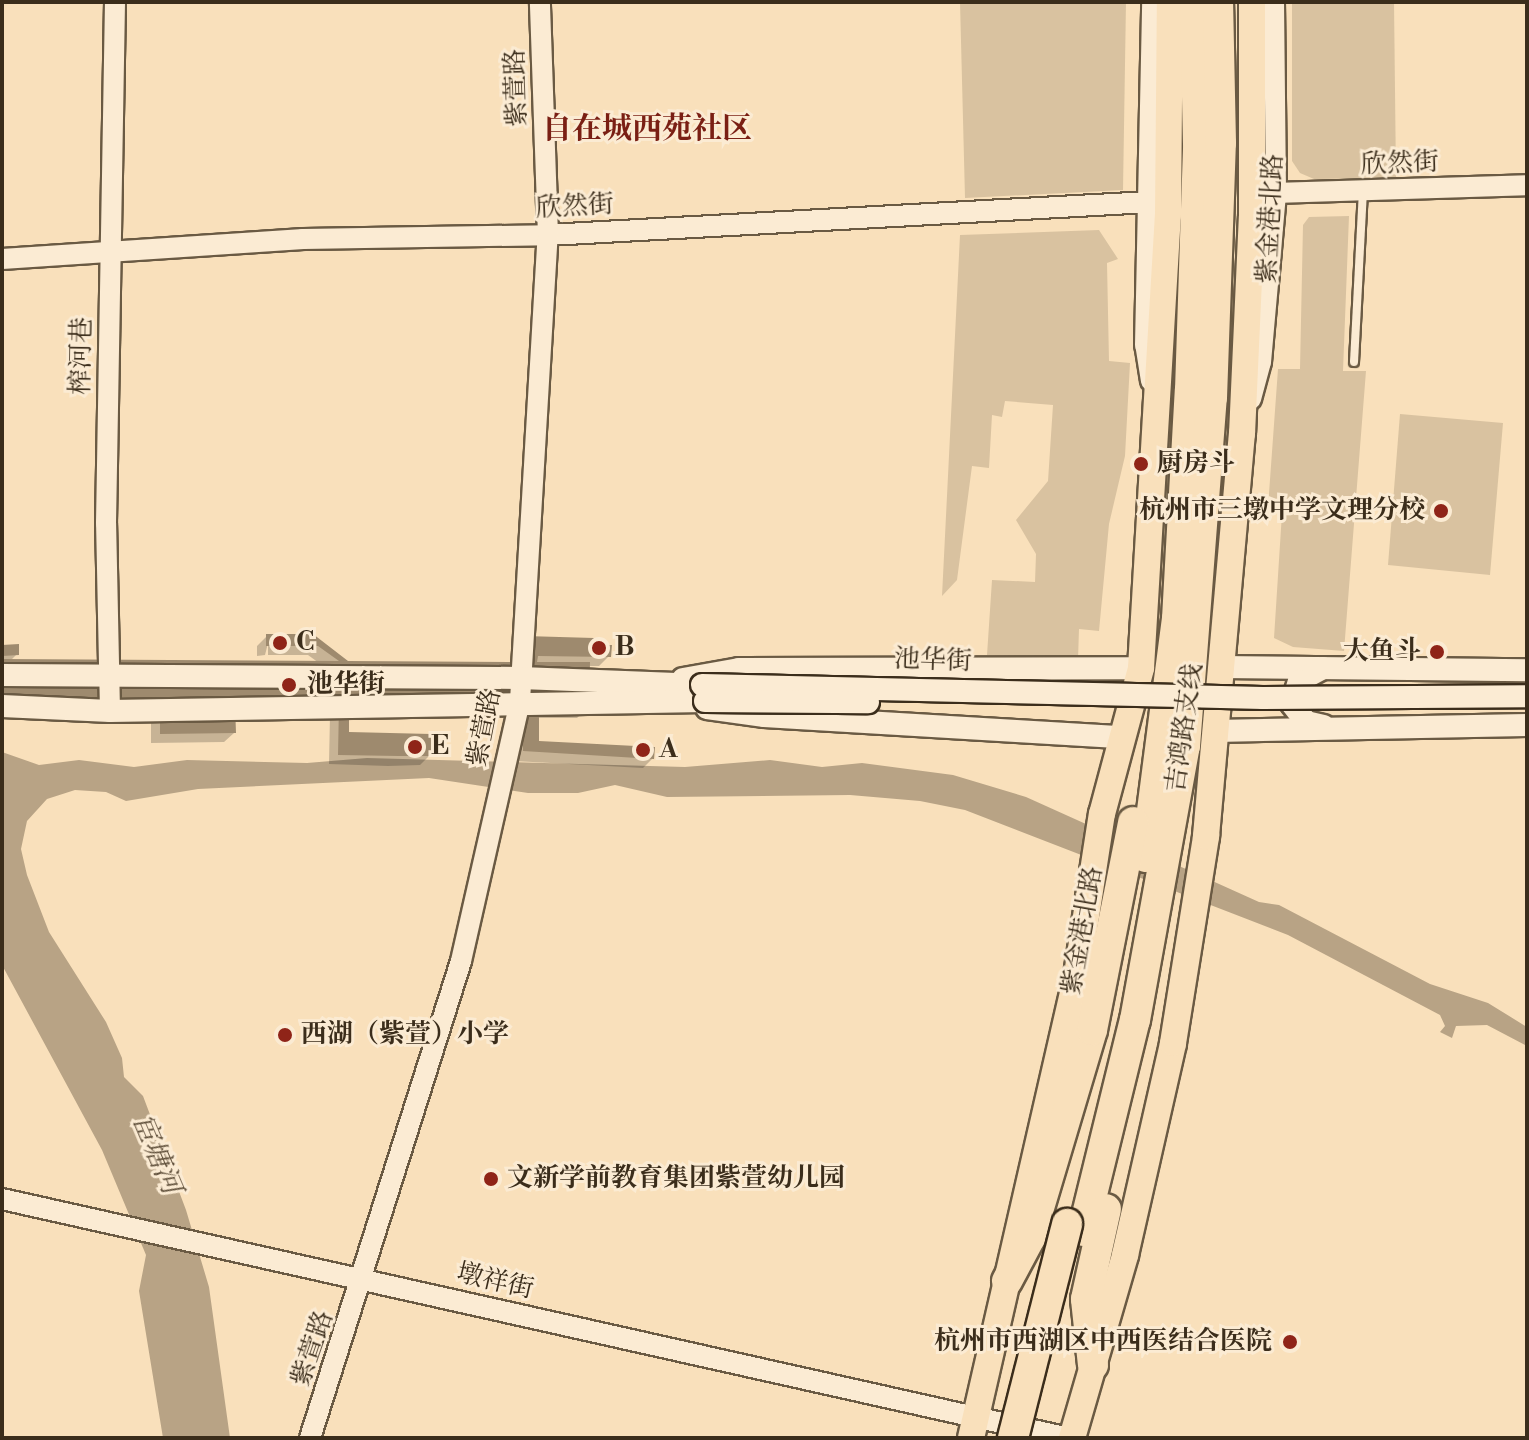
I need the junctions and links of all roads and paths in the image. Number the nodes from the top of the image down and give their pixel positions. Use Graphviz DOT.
graph roads {
  1 [pos="115,2"];
  2 [pos="540,2"];
  3 [pos="1152,2"];
  4 [pos="1170,2"];
  5 [pos="1195,2"];
  6 [pos="1218,2"];
  7 [pos="1252,2"];
  8 [pos="1274,2"];
  9 [pos="1527,185"];
  10 [pos="1364,191"];
  11 [pos="1276,193"];
  12 [pos="1149,202"];
  13 [pos="548,235"];
  14 [pos="109,252"];
  15 [pos="2,259"];
  16 [pos="1354,362"];
  17 [pos="1158,419"];
  18 [pos="1242,434"];
  19 [pos="1221,667"];
  20 [pos="1141,668"];
  21 [pos="1323,668"];
  22 [pos="1527,670"];
  23 [pos="2,675"];
  24 [pos="109,678"];
  25 [pos="521,678"];
  26 [pos="662,692"];
  27 [pos="704,693"];
  28 [pos="1527,696"];
  29 [pos="520,701"];
  30 [pos="2,706"];
  31 [pos="1527,709"];
  32 [pos="110,711"];
  33 [pos="1527,725"];
  34 [pos="1330,727"];
  35 [pos="1215,731"];
  36 [pos="1121,737"];
  37 [pos="1172,742"];
  38 [pos="1167,843"];
  39 [pos="1155,910"];
  40 [pos="2,1199"];
  41 [pos="1075,1228"];
  42 [pos="365,1279"];
  43 [pos="1007,1281"];
  44 [pos="1093,1365"];
  45 [pos="974,1429"];
  46 [pos="310,1438"];
  47 [pos="1007,1438"];
  48 [pos="1013,1438"];
  49 [pos="1029,1438"];
  50 [pos="1071,1438"];
  1 -- 14 [label="street, 榨河巷"];
  2 -- 13 [label="street, 紫萱路"];
  3 -- 12 [label="street, 紫金港北路"];
  4 -- 17 [label="main road, 紫金港北路"];
  5 -- 37 [label="highway, 吉鸿路支线"];
  6 -- 37 [label="highway, 吉鸿路支线"];
  7 -- 18 [label="main road, 紫金港北路"];
  8 -- 11 [label="street, 紫金港北路"];
  9 -- 10 [label="street, 欣然街"];
  10 -- 11 [label="street, 欣然街"];
  10 -- 16 [label="lane"];
  11 -- 18 [label="street, 紫金港北路"];
  12 -- 13 [label="street, 欣然街"];
  12 -- 17 [label="street, 紫金港北路"];
  13 -- 14 [label="street, 欣然街"];
  13 -- 25 [label="street, 紫萱路"];
  14 -- 15 [label="street, 欣然街"];
  14 -- 24 [label="street, 榨河巷"];
  17 -- 20 [label="main road, 紫金港北路"];
  18 -- 19 [label="main road, 紫金港北路"];
  19 -- 21 [label="main road"];
  19 -- 35 [label="main road, 紫金港北路"];
  20 -- 26 [label="main road"];
  20 -- 36 [label="main road, 紫金港北路"];
  21 -- 22 [label="main road"];
  21 -- 34 [label="main road"];
  23 -- 24 [label="main road, 池华街"];
  24 -- 25 [label="main road, 池华街"];
  24 -- 32 [label="street, 榨河巷"];
  25 -- 26 [label="main road, 池华街"];
  25 -- 29 [label="street, 紫萱路"];
  26 -- 27 [label="main road, 池华街"];
  26 -- 29 [label="main road, 池华街"];
  26 -- 36 [label="main road"];
  27 -- 28 [label="main road, 池华街, bridge"];
  27 -- 31 [label="main road, 池华街, bridge"];
  29 -- 32 [label="main road, 池华街"];
  29 -- 42 [label="street, 紫萱路"];
  30 -- 32 [label="main road, 池华街"];
  33 -- 34 [label="main road"];
  34 -- 35 [label="main road"];
  35 -- 38 [label="main road, 紫金港北路"];
  36 -- 43 [label="main road, 紫金港北路"];
  37 -- 38 [label="highway, 吉鸿路支线"];
  38 -- 39 [label="highway, 吉鸿路支线"];
  38 -- 39 [label="main road, 紫金港北路"];
  39 -- 41 [label="highway, 吉鸿路支线"];
  39 -- 43 [label="highway"];
  39 -- 44 [label="highway"];
  40 -- 42 [label="street, 墩祥街"];
  41 -- 48 [label="highway, 吉鸿路支线, bridge"];
  41 -- 49 [label="highway, 吉鸿路支线"];
  42 -- 45 [label="street, 墩祥街"];
  42 -- 46 [label="street, 紫萱路"];
  43 -- 45 [label="main road, 紫金港北路"];
  44 -- 50 [label="main road"];
  45 -- 47 [label="street, 墩祥街"];
  45 -- 50 [label="street, 墩祥街"];
}
